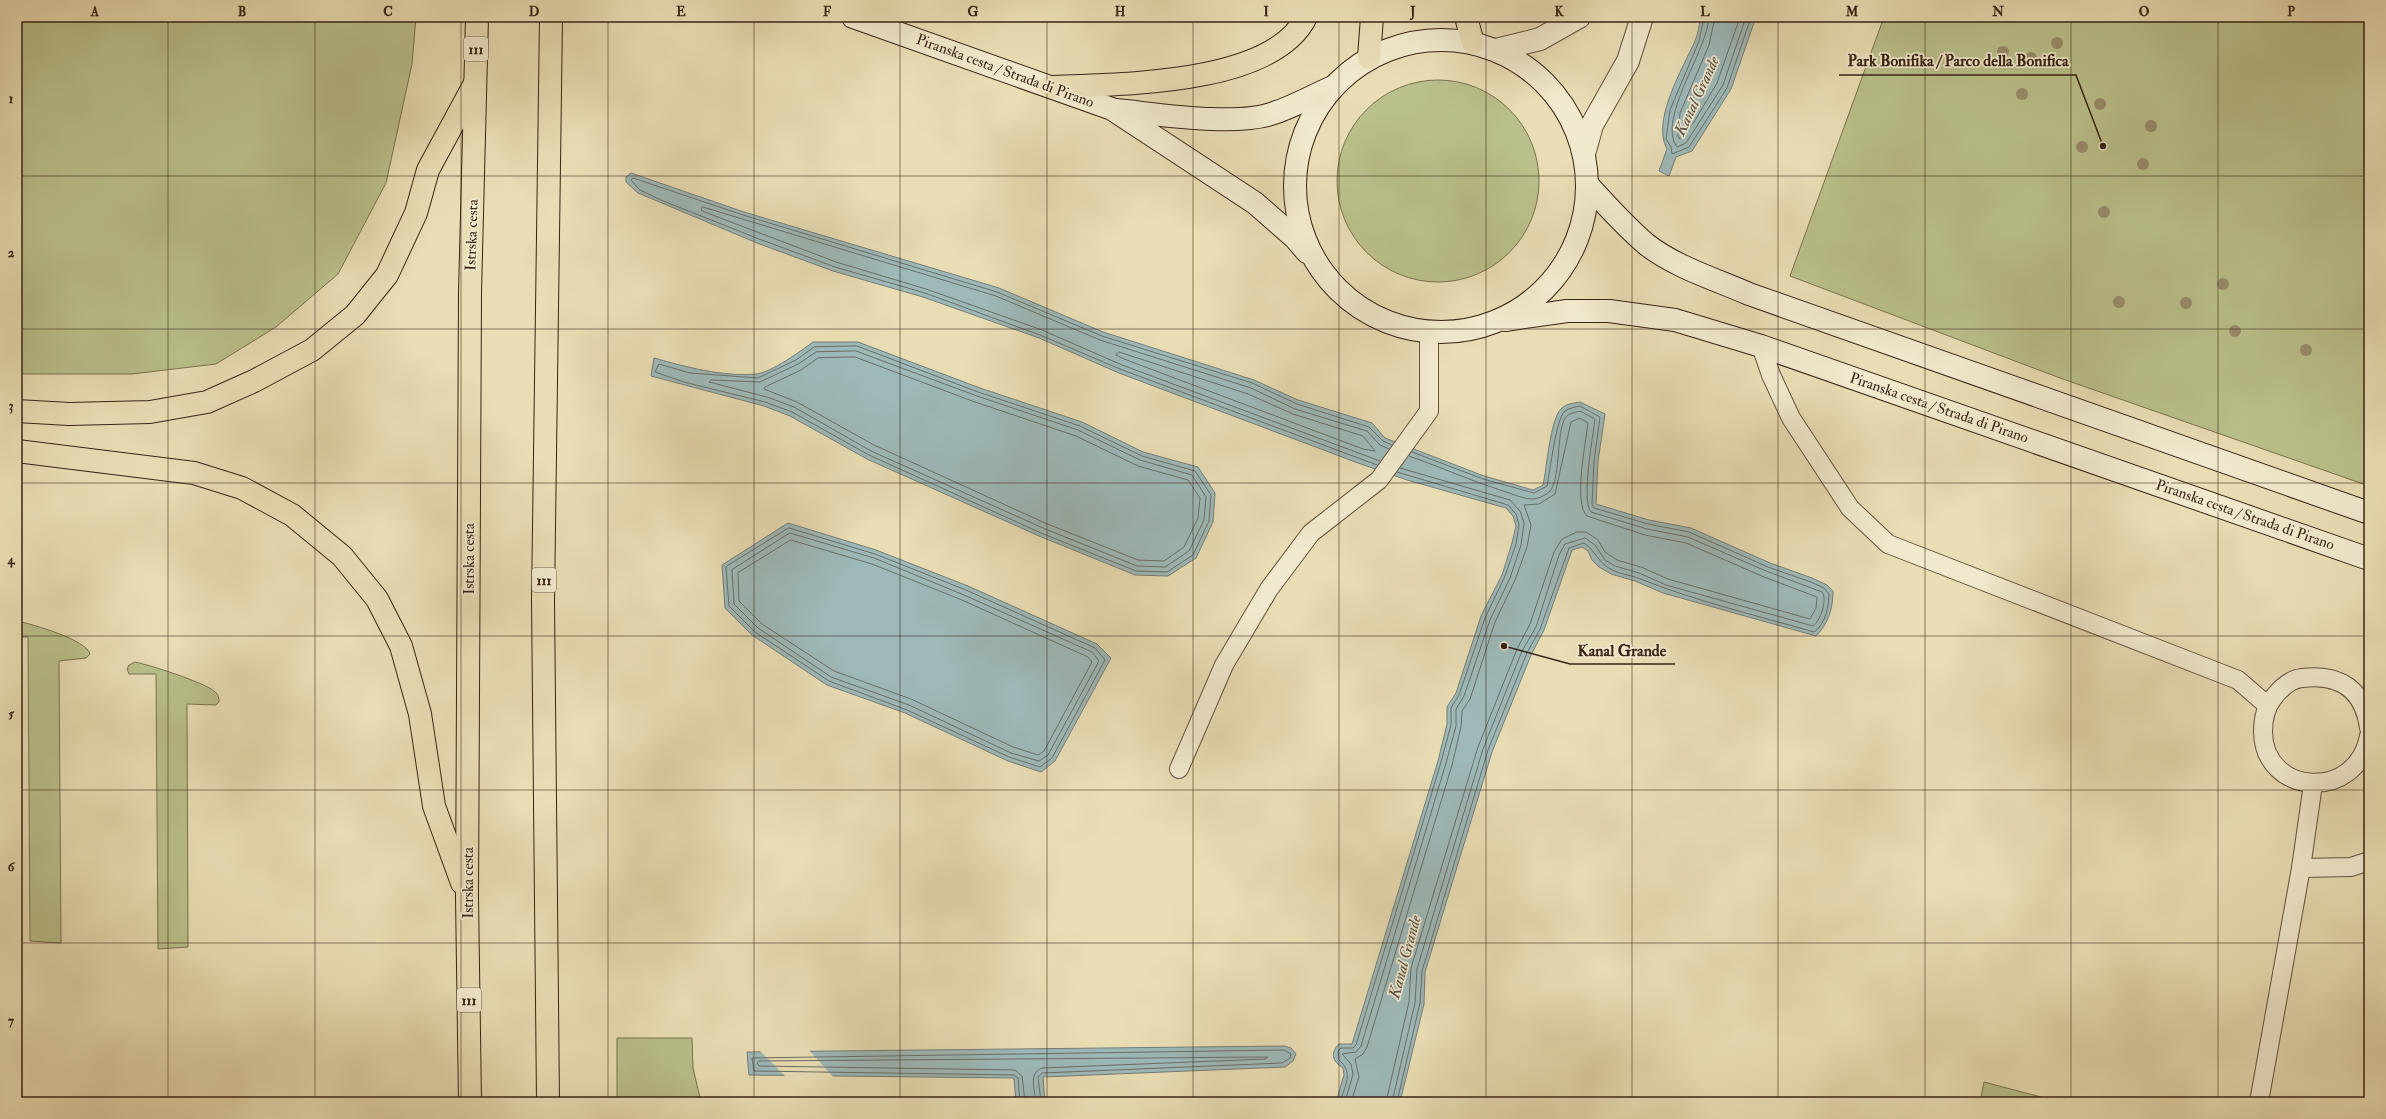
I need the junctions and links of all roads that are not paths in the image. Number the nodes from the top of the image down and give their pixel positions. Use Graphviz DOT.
graph roads {
  1 [pos="477,17"];
  2 [pos="551,17"];
  3 [pos="564,17"];
  4 [pos="852,17"];
  5 [pos="1306,17"];
  6 [pos="1372,17"];
  7 [pos="1466,17"];
  8 [pos="1579,17"];
  9 [pos="1642,17"];
  10 [pos="1473,43"];
  11 [pos="1496,50"];
  12 [pos="550,58"];
  13 [pos="1369,58"];
  14 [pos="476,82"];
  15 [pos="1333,86"];
  16 [pos="1050,87"];
  17 [pos="1112,109"];
  18 [pos="1584,154"];
  19 [pos="1588,185"];
  20 [pos="1317,263"];
  21 [pos="1500,321"];
  22 [pos="1429,332"];
  23 [pos="1761,346"];
  24 [pos="17,411"];
  25 [pos="17,451"];
  26 [pos="2369,514"];
  27 [pos="2369,559"];
  28 [pos="2267,705"];
  29 [pos="2369,728"];
  30 [pos="2369,736"];
  31 [pos="1179,769"];
  32 [pos="2313,784"];
  33 [pos="2369,861"];
  34 [pos="2300,868"];
  35 [pos="468,897"];
  36 [pos="470,1102"];
  37 [pos="548,1102"];
  38 [pos="2259,1102"];
  1 -- 14 [label="highway, Istrska cesta / 111"];
  2 -- 12 [label="highway, 111"];
  3 -- 12 [label="highway"];
  4 -- 16 [label="main road, Piranska cesta / Strada di Pirano"];
  5 -- 16 [label="highway"];
  6 -- 13 [label="highway"];
  7 -- 10 [label="highway"];
  8 -- 11 [label="main road"];
  9 -- 18 [label="main road"];
  10 -- 11 [label="main road"];
  10 -- 13 [label="main road"];
  11 -- 18 [label="main road"];
  12 -- 37 [label="highway, 111"];
  13 -- 15 [label="main road"];
  14 -- 24 [label="highway"];
  14 -- 35 [label="highway, Istrska cesta / 111"];
  15 -- 17 [label="main road, Piranska cesta / Strada di Pirano"];
  15 -- 20 [label="main road"];
  16 -- 17 [label="main road, Piranska cesta / Strada di Pirano"];
  17 -- 20 [label="main road, Piranska cesta / Strada di Pirano"];
  18 -- 19 [label="main road"];
  19 -- 21 [label="main road"];
  19 -- 26 [label="main road"];
  20 -- 22 [label="main road, Piranska cesta / Strada di Pirano"];
  21 -- 22 [label="main road, Piranska cesta / Strada di Pirano"];
  21 -- 23 [label="main road, Piranska cesta / Strada di Pirano"];
  22 -- 31 [label="lane"];
  23 -- 27 [label="main road, Piranska cesta / Strada di Pirano"];
  23 -- 28 [label="lane"];
  25 -- 35 [label="highway"];
  28 -- 29 [label="lane"];
  28 -- 32 [label="lane"];
  30 -- 32 [label="lane"];
  32 -- 34 [label="lane"];
  33 -- 34 [label="lane"];
  34 -- 38 [label="lane"];
  35 -- 36 [label="highway, Istrska cesta / 111"];
}
